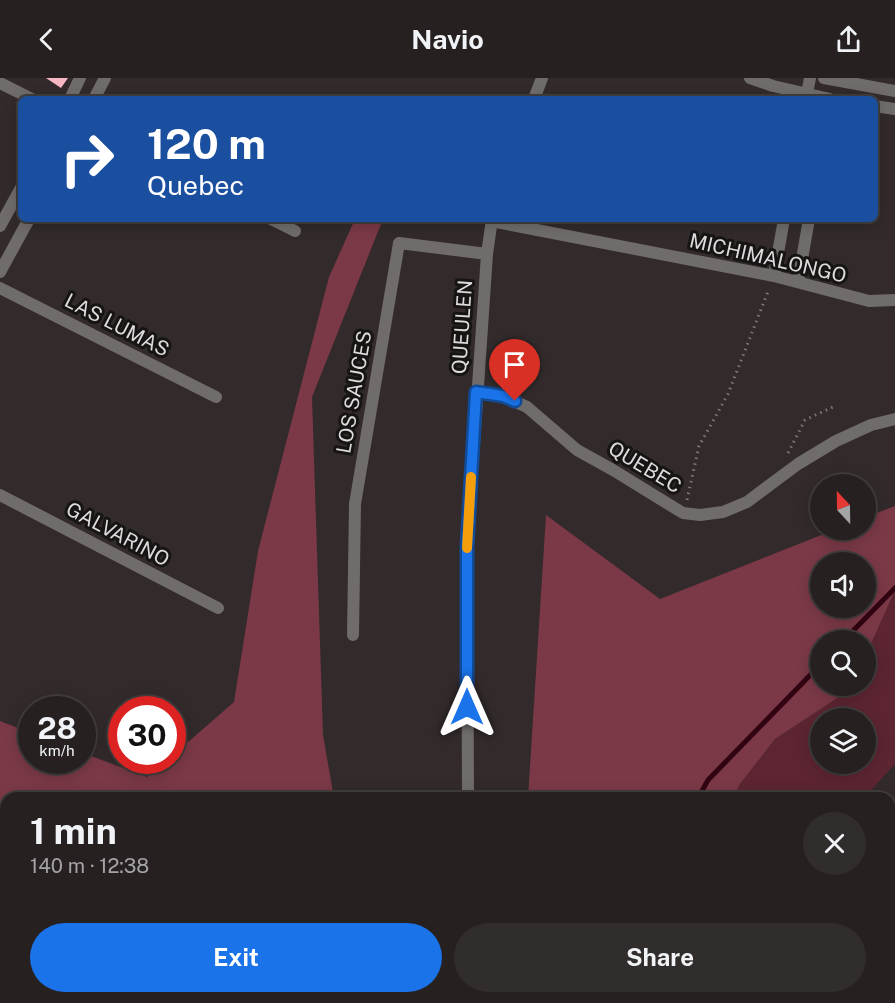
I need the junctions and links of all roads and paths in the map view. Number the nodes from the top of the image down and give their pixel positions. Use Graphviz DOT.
graph roads {
  1 [pos="80,78"];
  2 [pos="105,78"];
  3 [pos="542,78"];
  4 [pos="750,78"];
  5 [pos="810,78"];
  6 [pos="831,79"];
  7 [pos="0,83"];
  8 [pos="895,91"];
  9 [pos="26,96"];
  10 [pos="71,96"];
  11 [pos="96,96"];
  12 [pos="535,96"];
  13 [pos="803,96"];
  14 [pos="806,96"];
  15 [pos="831,96"];
  16 [pos="878,107"];
  17 [pos="895,109"];
  18 [pos="18,193"];
  19 [pos="27,222"];
  20 [pos="278,222"];
  21 [pos="492,222"];
  22 [pos="502,222"];
  23 [pos="783,222"];
  24 [pos="808,222"];
  25 [pos="0,226"];
  26 [pos="295,231"];
  27 [pos="487,254"];
  28 [pos="0,272"];
  29 [pos="774,276"];
  30 [pos="798,282"];
  31 [pos="0,288"];
  32 [pos="895,300"];
  33 [pos="476,392"];
  34 [pos="216,397"];
  35 [pos="895,419"];
  36 [pos="0,495"];
  37 [pos="683,513"];
  38 [pos="218,608"];
  39 [pos="353,635"];
  40 [pos="468,792"];
  1 -- 10 [label="street"];
  2 -- 11 [label="street"];
  3 -- 12 [label="street"];
  4 -- 13 [label="street"];
  5 -- 14 [label="street"];
  6 -- 8 [label="street"];
  6 -- 15 [label="street"];
  7 -- 9 [label="street"];
  16 -- 17 [label="street"];
  18 -- 25 [label="street"];
  19 -- 28 [label="street"];
  20 -- 26 [label="street"];
  21 -- 27 [label="street, QUEULEN"];
  22 -- 29 [label="street, MICHIMALONGO"];
  23 -- 29 [label="street"];
  24 -- 30 [label="street"];
  27 -- 33 [label="street, QUEULEN"];
  27 -- 39 [label="street, LOS SAUCES"];
  29 -- 30 [label="street, MICHIMALONGO"];
  29 -- 37 [label="path"];
  30 -- 32 [label="street, MICHIMALONGO"];
  31 -- 34 [label="street, LAS LUMAS"];
  33 -- 37 [label="street, QUEBEC"];
  33 -- 40 [label="street, QUEULEN"];
  35 -- 37 [label="street, QUEBEC"];
  36 -- 38 [label="street, GALVARINO"];
}
